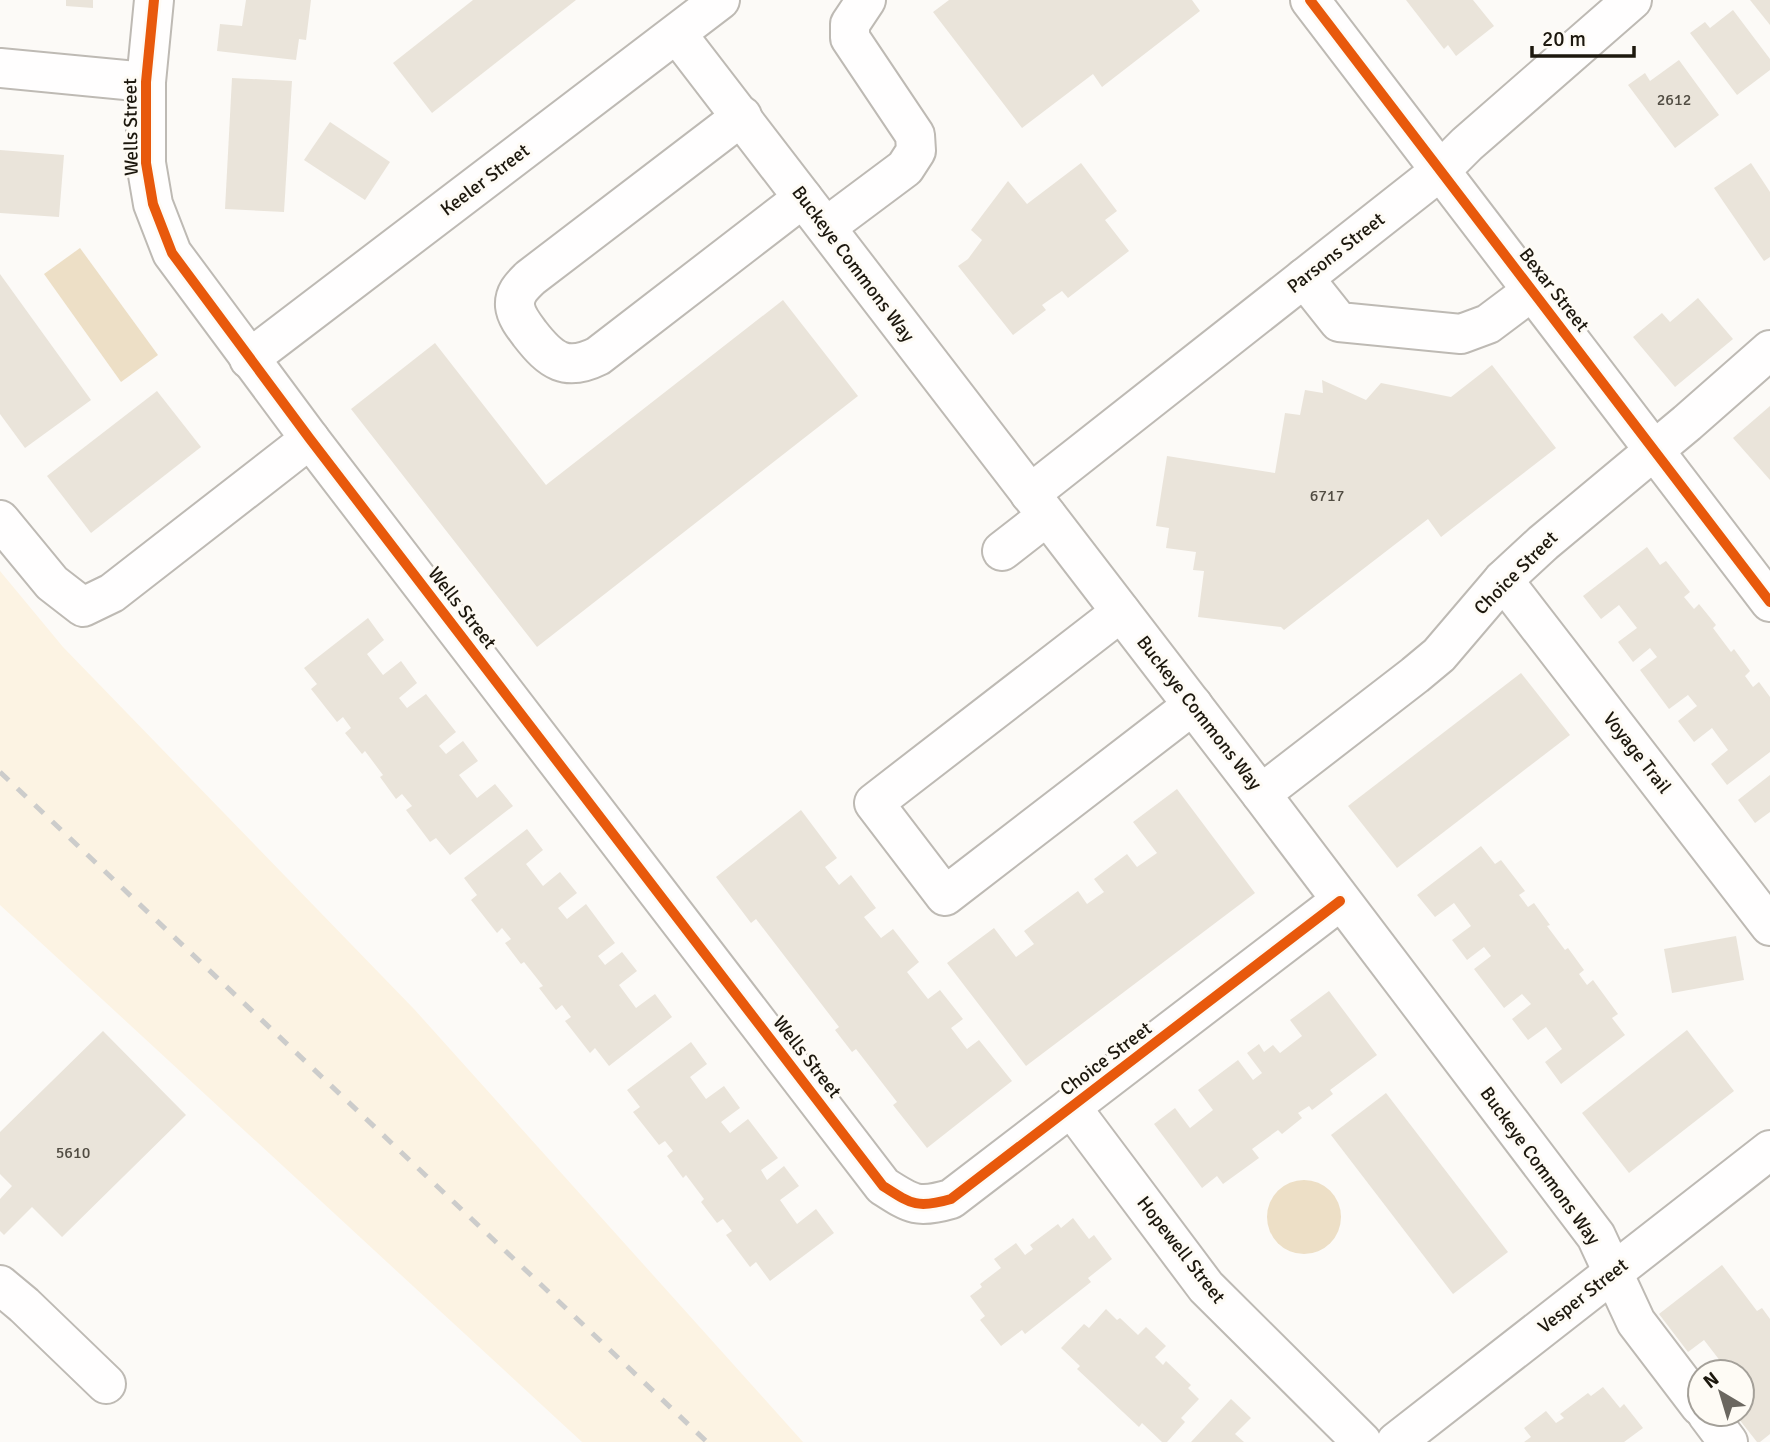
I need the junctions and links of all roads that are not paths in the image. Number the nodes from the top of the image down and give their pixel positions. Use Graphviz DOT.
graph roads {
  1 [pos="154,0"];
  2 [pos="720,0"];
  3 [pos="866,0"];
  4 [pos="1310,0"];
  5 [pos="1632,0"];
  6 [pos="677,34"];
  7 [pos="0,68"];
  8 [pos="146,82"];
  9 [pos="742,116"];
  10 [pos="1440,171"];
  11 [pos="814,213"];
  12 [pos="1304,278"];
  13 [pos="1532,290"];
  14 [pos="1770,350"];
  15 [pos="249,359"];
  16 [pos="310,439"];
  17 [pos="1655,450"];
  18 [pos="1038,505"];
  19 [pos="0,520"];
  20 [pos="1002,551"];
  21 [pos="1503,580"];
  22 [pos="1769,598"];
  23 [pos="1121,612"];
  24 [pos="1193,705"];
  25 [pos="1261,794"];
  26 [pos="1340,901"];
  27 [pos="1770,926"];
  28 [pos="1071,1107"];
  29 [pos="1770,1150"];
  30 [pos="883,1186"];
  31 [pos="1613,1273"];
  32 [pos="0,1286"];
  33 [pos="106,1384"];
  34 [pos="1686,1388"];
  35 [pos="1362,1442"];
  36 [pos="1396,1442"];
  1 -- 8 [label="street, Wells Street"];
  2 -- 6 [label="street, Keeler Street"];
  3 -- 11 [label="street"];
  4 -- 10 [label="street, Bexar Street"];
  5 -- 10 [label="street, Parsons Street"];
  6 -- 9 [label="street, Buckeye Commons Way"];
  6 -- 15 [label="street, Keeler Street"];
  7 -- 8 [label="street"];
  8 -- 15 [label="street, Wells Street"];
  9 -- 11 [label="street, Buckeye Commons Way"];
  9 -- 11 [label="street"];
  10 -- 12 [label="street, Parsons Street"];
  10 -- 13 [label="street, Bexar Street"];
  11 -- 18 [label="street, Buckeye Commons Way"];
  12 -- 13 [label="street"];
  12 -- 18 [label="street, Parsons Street"];
  13 -- 17 [label="street, Bexar Street"];
  14 -- 17 [label="street, Choice Street"];
  15 -- 16 [label="street, Wells Street"];
  16 -- 19 [label="street"];
  16 -- 30 [label="street, Wells Street"];
  17 -- 21 [label="street, Choice Street"];
  17 -- 22 [label="street, Bexar Street"];
  18 -- 20 [label="street, Parsons Street"];
  18 -- 23 [label="street, Buckeye Commons Way"];
  21 -- 25 [label="street, Choice Street"];
  21 -- 27 [label="street, Voyage Trail"];
  23 -- 24 [label="street, Buckeye Commons Way"];
  23 -- 24 [label="street"];
  24 -- 25 [label="street, Buckeye Commons Way"];
  25 -- 26 [label="street, Buckeye Commons Way"];
  26 -- 28 [label="street, Choice Street"];
  26 -- 31 [label="street, Buckeye Commons Way"];
  28 -- 30 [label="street, Choice Street"];
  28 -- 35 [label="street, Hopewell Street"];
  29 -- 31 [label="street, Vesper Street"];
  31 -- 34 [label="street, Buckeye Commons Way"];
  31 -- 36 [label="street, Vesper Street"];
  32 -- 33 [label="street"];
}
